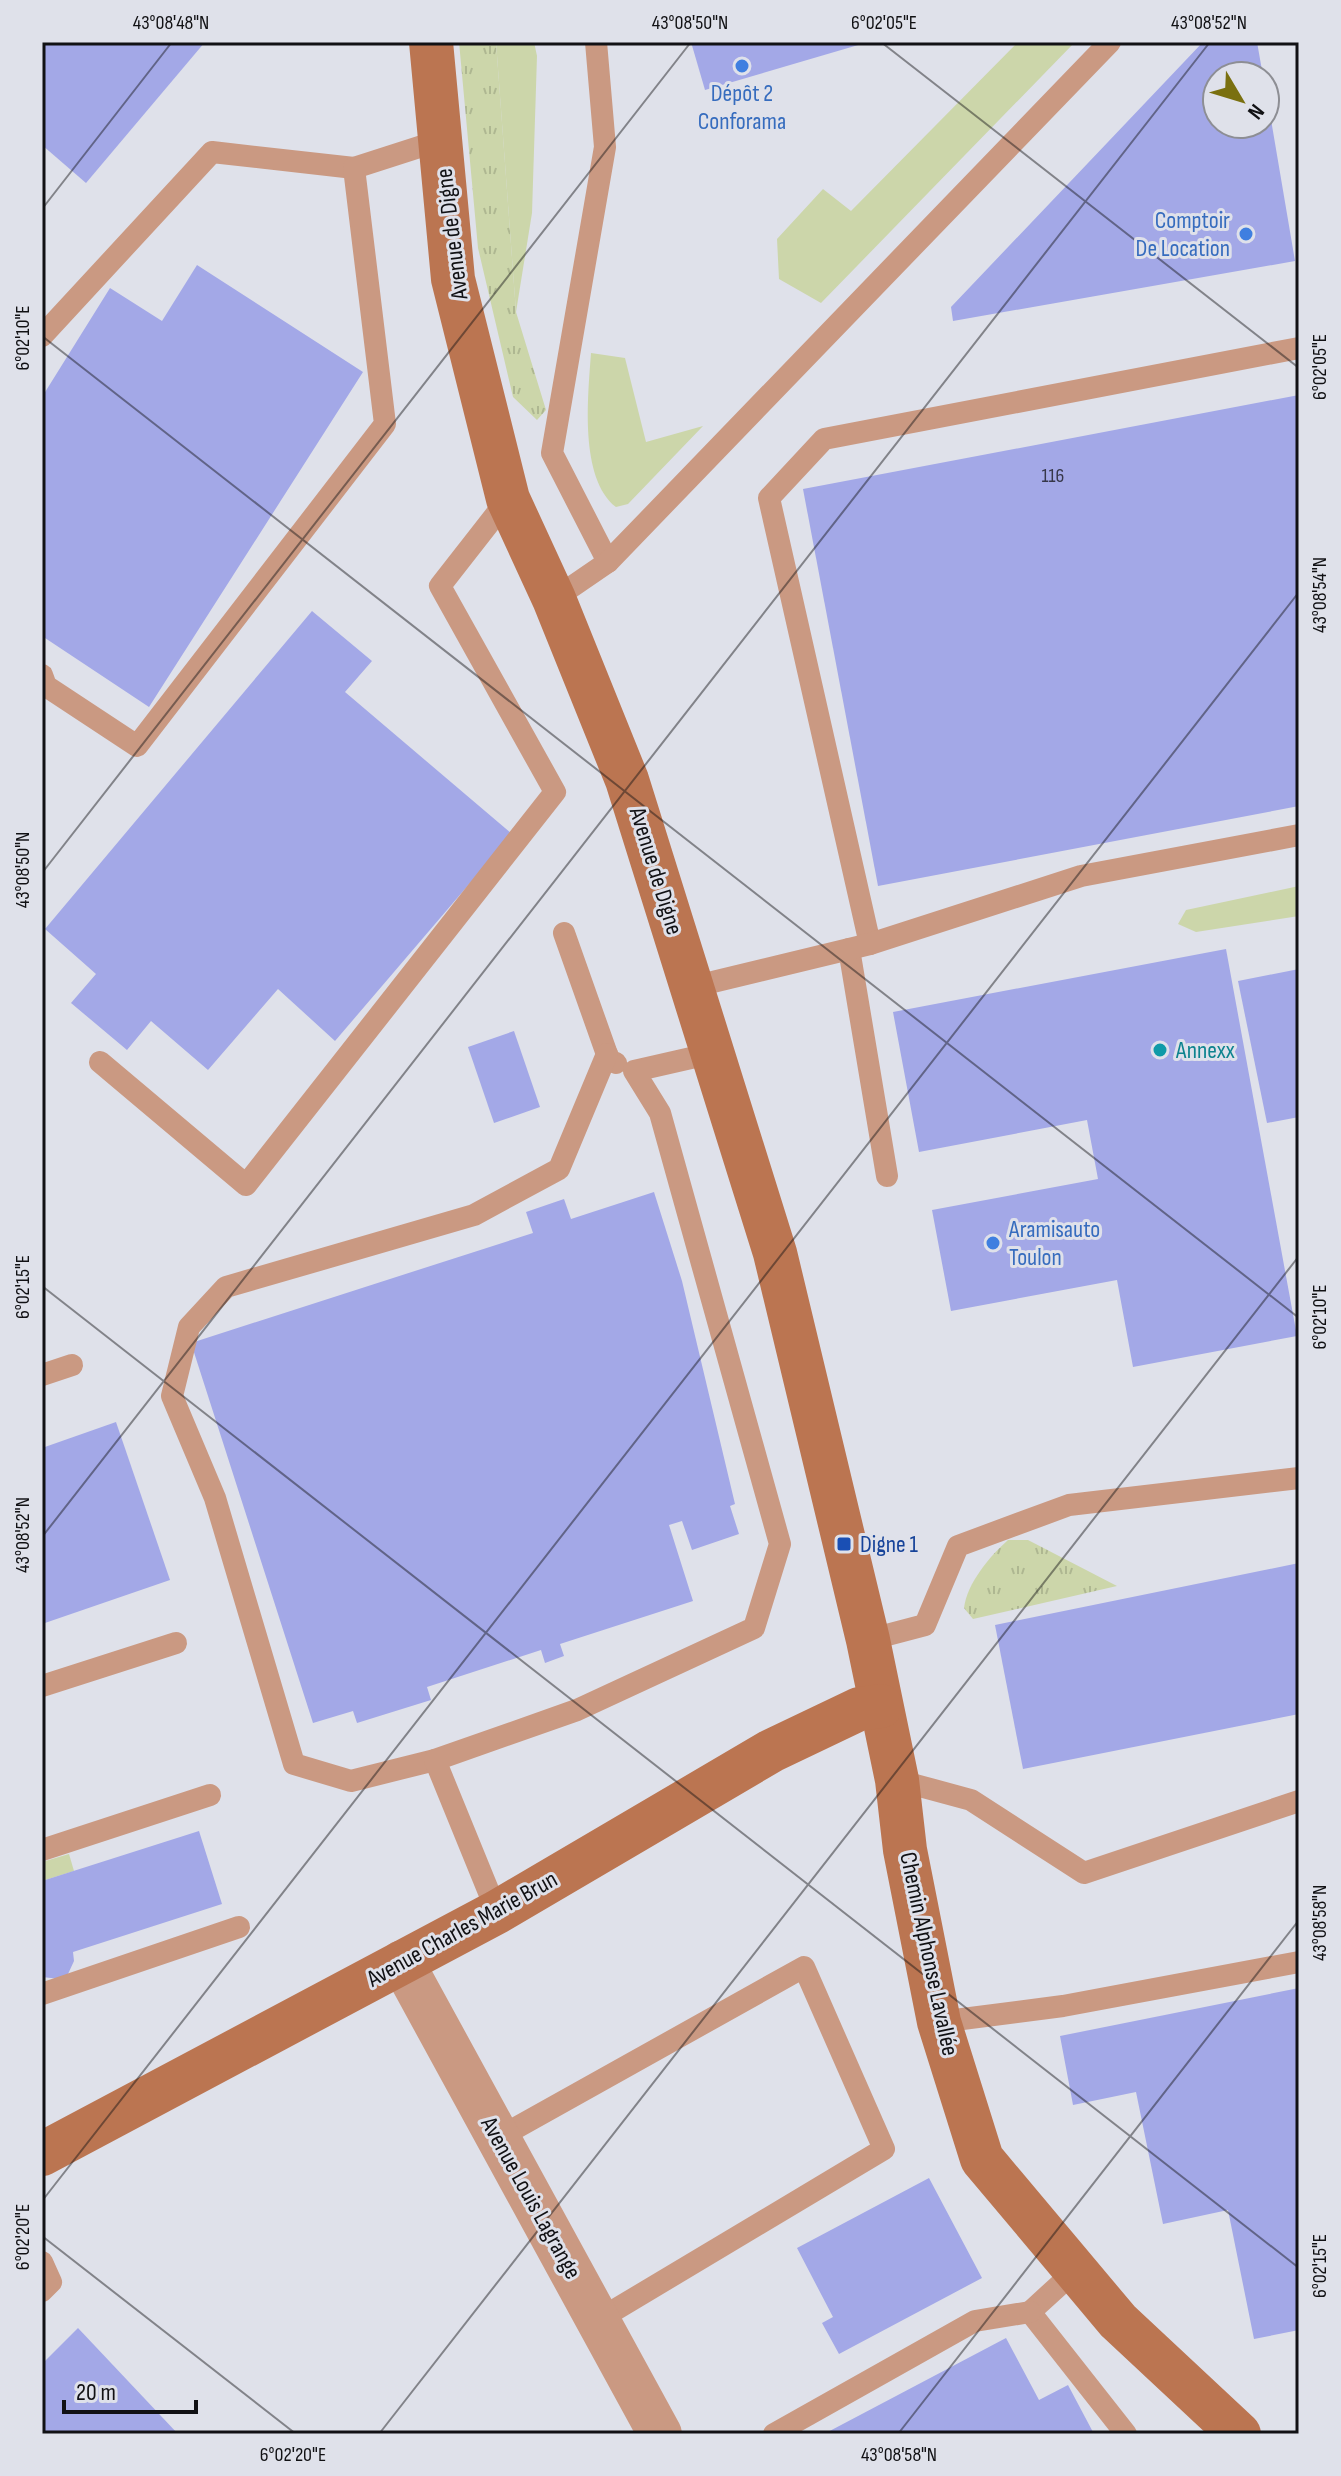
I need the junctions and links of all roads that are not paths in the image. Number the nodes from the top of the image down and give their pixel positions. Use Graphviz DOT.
graph roads {
  1 [pos="431,42"];
  2 [pos="596,42"];
  3 [pos="1110,42"];
  4 [pos="441,140"];
  5 [pos="354,168"];
  6 [pos="42,336"];
  7 [pos="1299,348"];
  8 [pos="508,499"];
  9 [pos="608,562"];
  10 [pos="554,599"];
  11 [pos="42,675"];
  12 [pos="1299,835"];
  13 [pos="564,933"];
  14 [pos="860,947"];
  15 [pos="692,987"];
  16 [pos="713,1053"];
  17 [pos="607,1054"];
  18 [pos="100,1062"];
  19 [pos="634,1071"];
  20 [pos="887,1176"];
  21 [pos="72,1365"];
  22 [pos="42,1375"];
  23 [pos="1299,1478"];
  24 [pos="868,1640"];
  25 [pos="176,1643"];
  26 [pos="42,1686"];
  27 [pos="881,1706"];
  28 [pos="435,1760"];
  29 [pos="897,1780"];
  30 [pos="210,1795"];
  31 [pos="1299,1801"];
  32 [pos="42,1850"];
  33 [pos="497,1912"];
  34 [pos="239,1927"];
  35 [pos="402,1962"];
  36 [pos="1299,1962"];
  37 [pos="42,1994"];
  38 [pos="939,2022"];
  39 [pos="498,2138"];
  40 [pos="42,2154"];
  41 [pos="42,2262"];
  42 [pos="1076,2270"];
  43 [pos="42,2291"];
  44 [pos="1030,2312"];
  45 [pos="598,2320"];
  46 [pos="660,2434"];
  47 [pos="774,2434"];
  48 [pos="1126,2434"];
  49 [pos="1239,2434"];
  1 -- 4 [label="street, Avenue de Digne"];
  2 -- 9 [label="lane"];
  3 -- 9 [label="lane"];
  4 -- 5 [label="lane"];
  4 -- 8 [label="street, Avenue de Digne"];
  5 -- 6 [label="lane"];
  5 -- 11 [label="lane"];
  7 -- 14 [label="lane"];
  8 -- 10 [label="street, Avenue de Digne"];
  8 -- 18 [label="lane"];
  9 -- 10 [label="lane"];
  10 -- 15 [label="street, Avenue de Digne"];
  12 -- 14 [label="lane"];
  13 -- 17 [label="lane"];
  14 -- 15 [label="lane"];
  14 -- 20 [label="lane"];
  15 -- 16 [label="street, Avenue de Digne"];
  16 -- 19 [label="lane"];
  16 -- 24 [label="street, Avenue de Digne"];
  17 -- 19 [label="lane"];
  17 -- 28 [label="lane"];
  19 -- 28 [label="lane"];
  21 -- 22 [label="lane"];
  23 -- 24 [label="lane"];
  24 -- 27 [label="street, Avenue de Digne"];
  25 -- 26 [label="lane"];
  27 -- 29 [label="street, Chemin Alphonse Lavallée"];
  27 -- 33 [label="street, Avenue Charles Marie Brun"];
  28 -- 33 [label="lane"];
  29 -- 31 [label="lane"];
  29 -- 38 [label="street, Chemin Alphonse Lavallée"];
  30 -- 32 [label="lane"];
  33 -- 35 [label="street, Avenue Charles Marie Brun"];
  34 -- 37 [label="lane"];
  35 -- 39 [label="street, Avenue Louis Lagrange"];
  35 -- 40 [label="street, Avenue Charles Marie Brun"];
  36 -- 38 [label="lane"];
  38 -- 42 [label="street, Chemin Alphonse Lavallée"];
  39 -- 45 [label="street, Avenue Louis Lagrange"];
  39 -- 45 [label="lane"];
  41 -- 43 [label="lane"];
  42 -- 44 [label="lane"];
  42 -- 49 [label="street, Chemin Alphonse Lavallée"];
  44 -- 47 [label="lane"];
  44 -- 48 [label="lane"];
  45 -- 46 [label="street, Avenue Louis Lagrange"];
}
